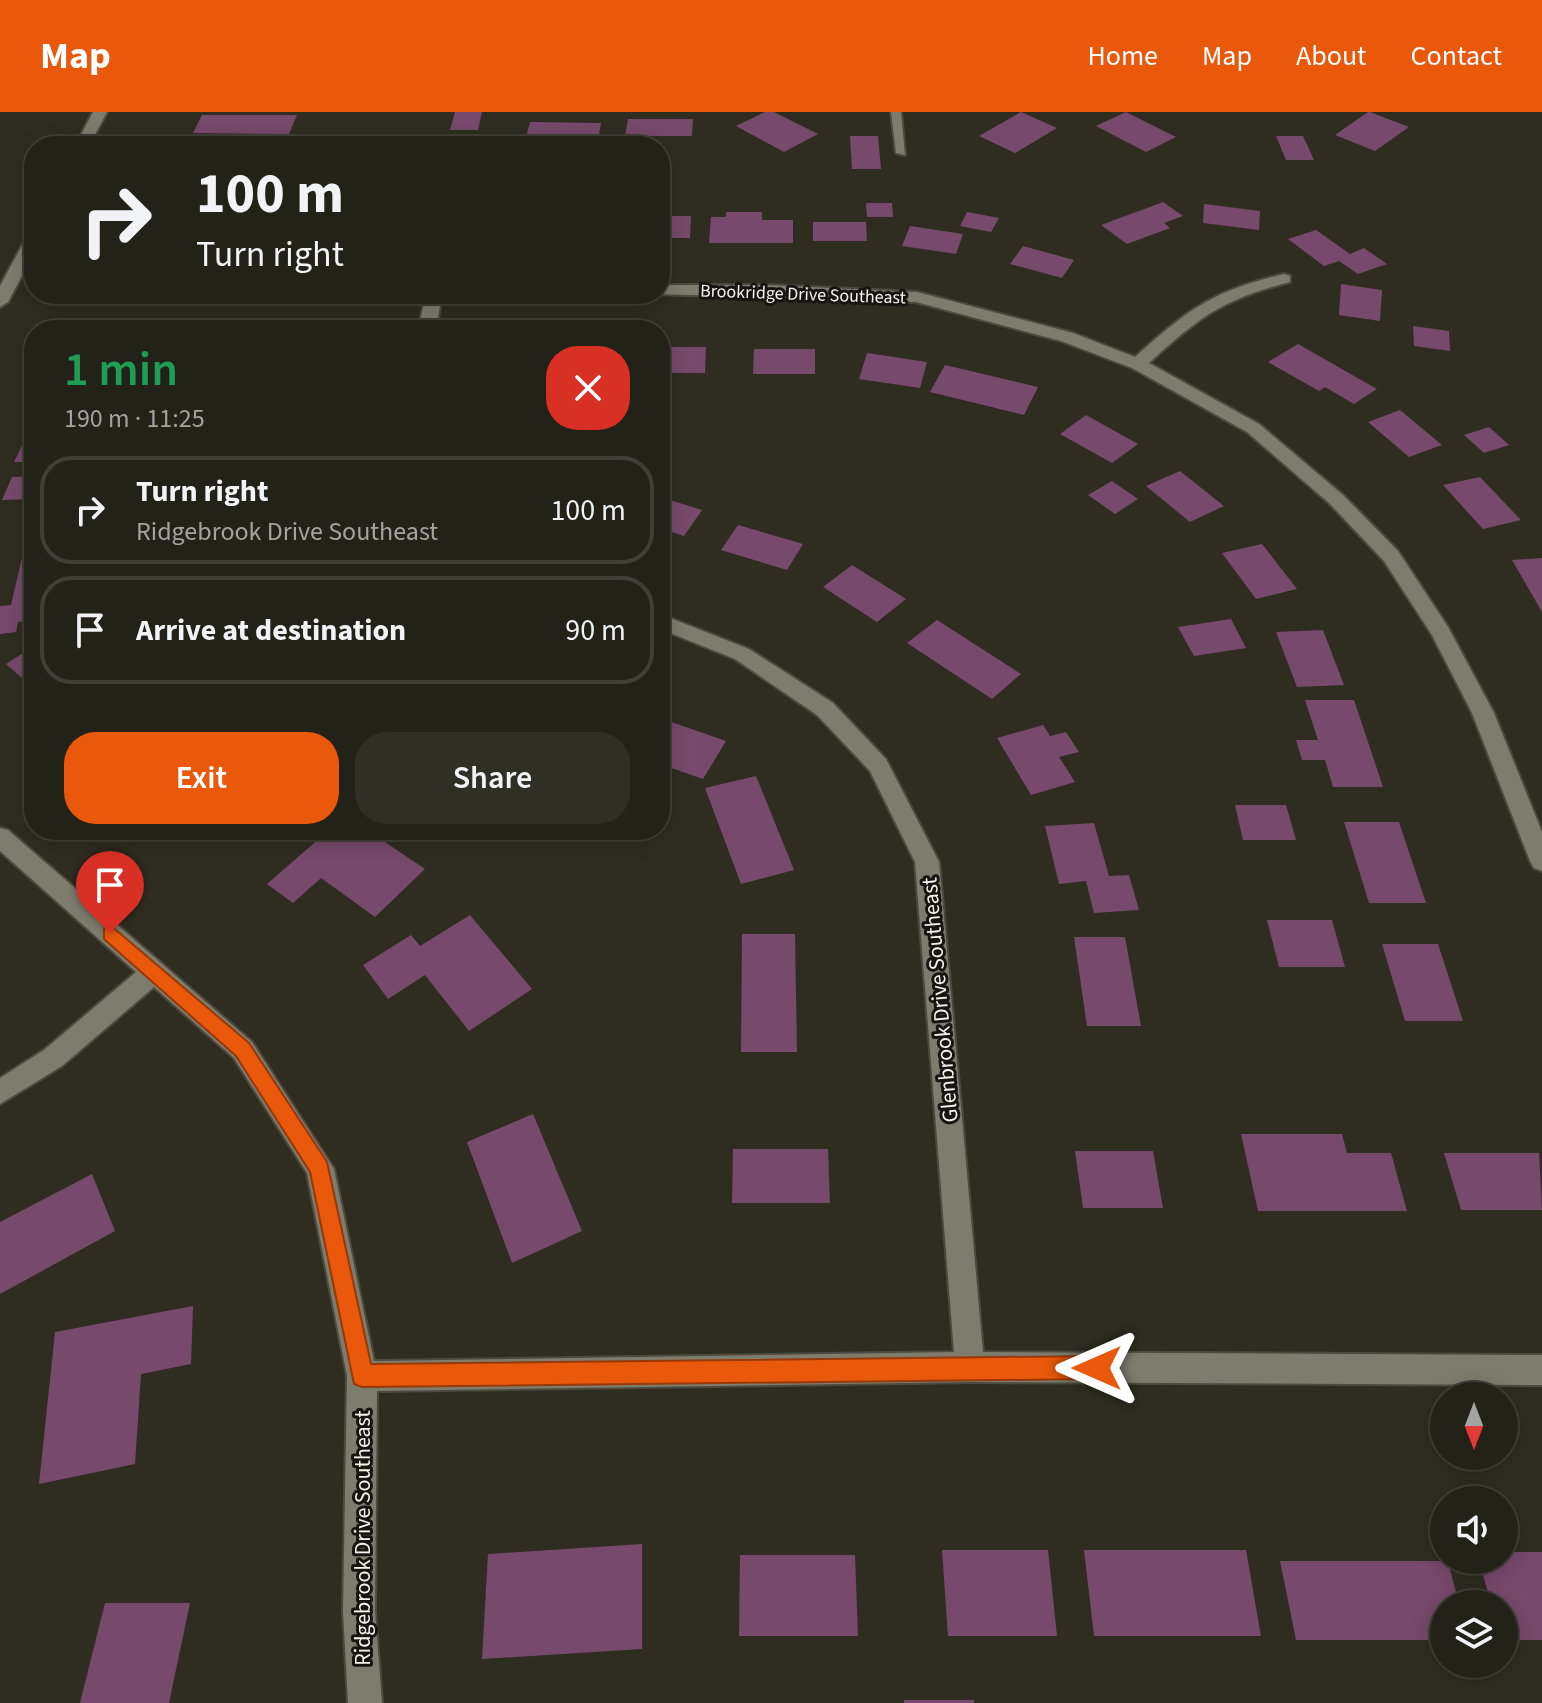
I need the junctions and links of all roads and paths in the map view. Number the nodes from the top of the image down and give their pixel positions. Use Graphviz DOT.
graph roads {
  1 [pos="100,112"];
  2 [pos="896,112"];
  3 [pos="87,136"];
  4 [pos="901,153"];
  5 [pos="24,257"];
  6 [pos="1284,279"];
  7 [pos="24,290"];
  8 [pos="670,290"];
  9 [pos="4,295"];
  10 [pos="1138,364"];
  11 [pos="670,625"];
  12 [pos="0,837"];
  13 [pos="1542,861"];
  14 [pos="154,972"];
  15 [pos="0,1092"];
  16 [pos="970,1367"];
  17 [pos="1542,1370"];
  18 [pos="362,1376"];
  19 [pos="365,1703"];
  1 -- 3 [label="street"];
  2 -- 4 [label="lane"];
  5 -- 9 [label="street"];
  6 -- 10 [label="street"];
  7 -- 9 [label="street"];
  8 -- 10 [label="street, Brookridge Drive Southeast"];
  10 -- 13 [label="street, Brookridge Drive Southeast"];
  11 -- 16 [label="street, Glenbrook Drive Southeast"];
  12 -- 14 [label="street, Ridgebrook Drive Southeast"];
  14 -- 15 [label="street"];
  14 -- 18 [label="street, Ridgebrook Drive Southeast"];
  16 -- 17 [label="street"];
  16 -- 18 [label="street"];
  18 -- 19 [label="street, Ridgebrook Drive Southeast"];
}
